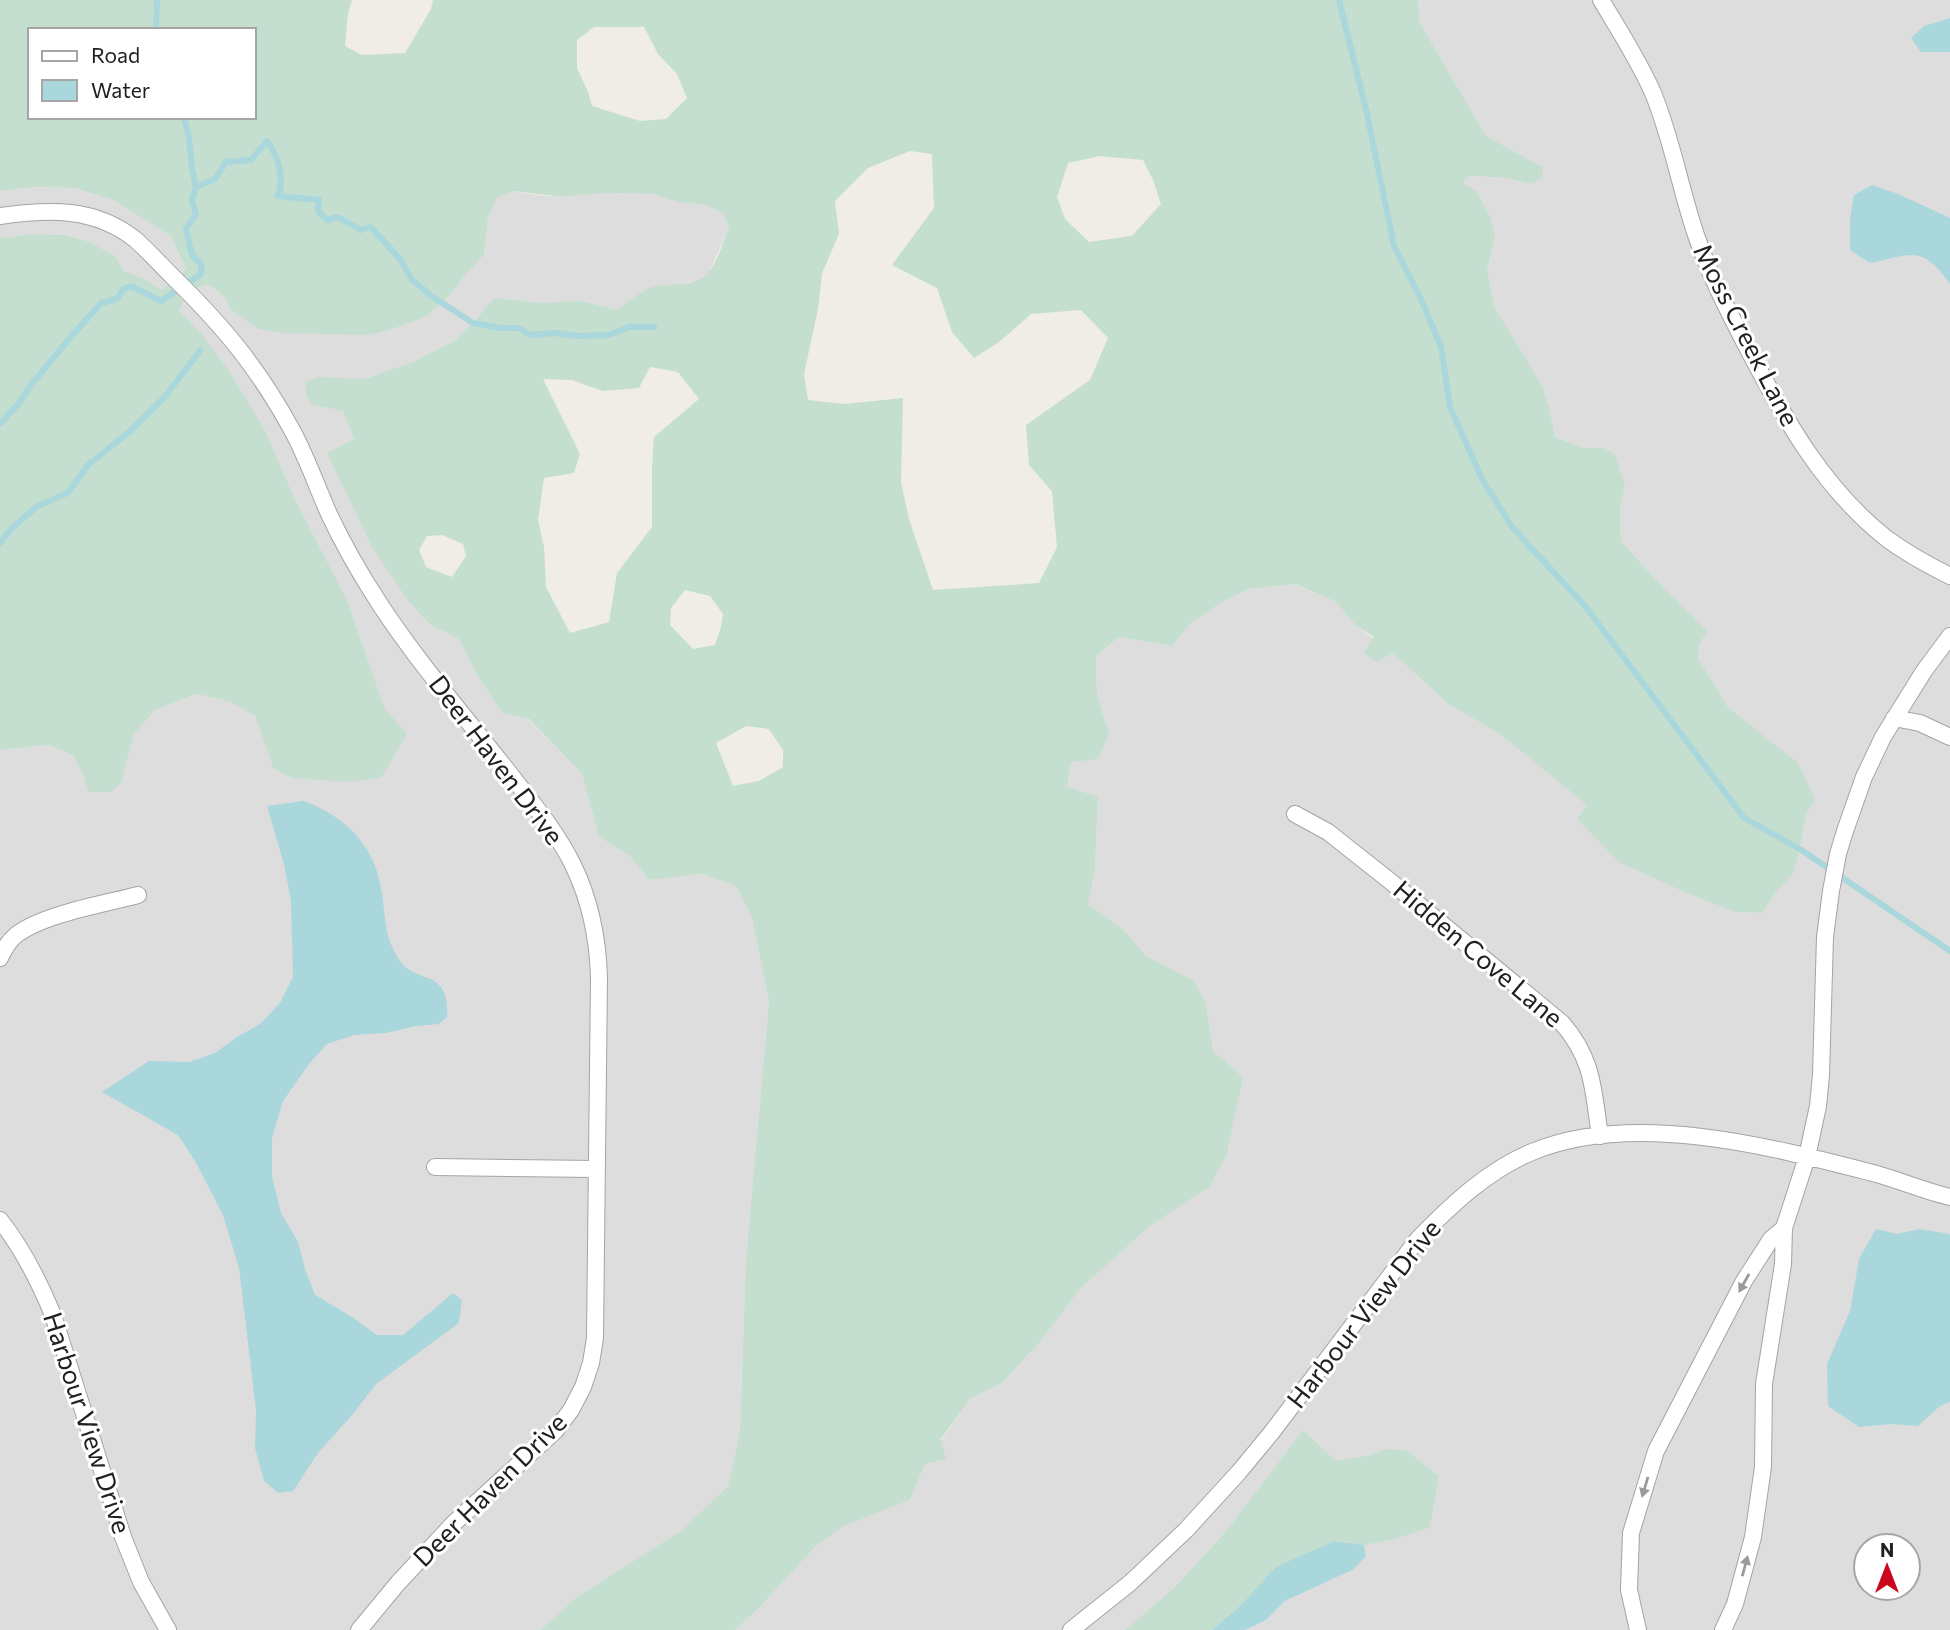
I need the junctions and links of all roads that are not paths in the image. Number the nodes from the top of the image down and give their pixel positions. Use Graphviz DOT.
graph roads {
  1 [pos="1601,0"];
  2 [pos="0,216"];
  3 [pos="1950,576"];
  4 [pos="1950,636"];
  5 [pos="1894,718"];
  6 [pos="1950,737"];
  7 [pos="1296,814"];
  8 [pos="138,895"];
  9 [pos="0,958"];
  10 [pos="1601,1136"];
  11 [pos="1807,1157"];
  12 [pos="435,1167"];
  13 [pos="597,1169"];
  14 [pos="1950,1197"];
  15 [pos="0,1220"];
  16 [pos="1784,1228"];
  17 [pos="168,1630"];
  18 [pos="359,1630"];
  19 [pos="1072,1630"];
  20 [pos="1638,1630"];
  21 [pos="1723,1630"];
  1 -- 3 [label="street, Moss Creek Lane"];
  2 -- 13 [label="street, Deer Haven Drive"];
  4 -- 5 [label="street"];
  5 -- 6 [label="street"];
  5 -- 11 [label="street"];
  7 -- 10 [label="street, Hidden Cove Lane"];
  8 -- 9 [label="street"];
  10 -- 11 [label="street, Harbour View Drive"];
  10 -- 19 [label="street, Harbour View Drive"];
  11 -- 14 [label="street, Harbour View Drive"];
  11 -- 16 [label="street"];
  12 -- 13 [label="street"];
  13 -- 18 [label="street, Deer Haven Drive"];
  15 -- 17 [label="street, Harbour View Drive"];
  16 -- 20 [label="street, one-way"];
  21 -- 16 [label="street, one-way"];
}
